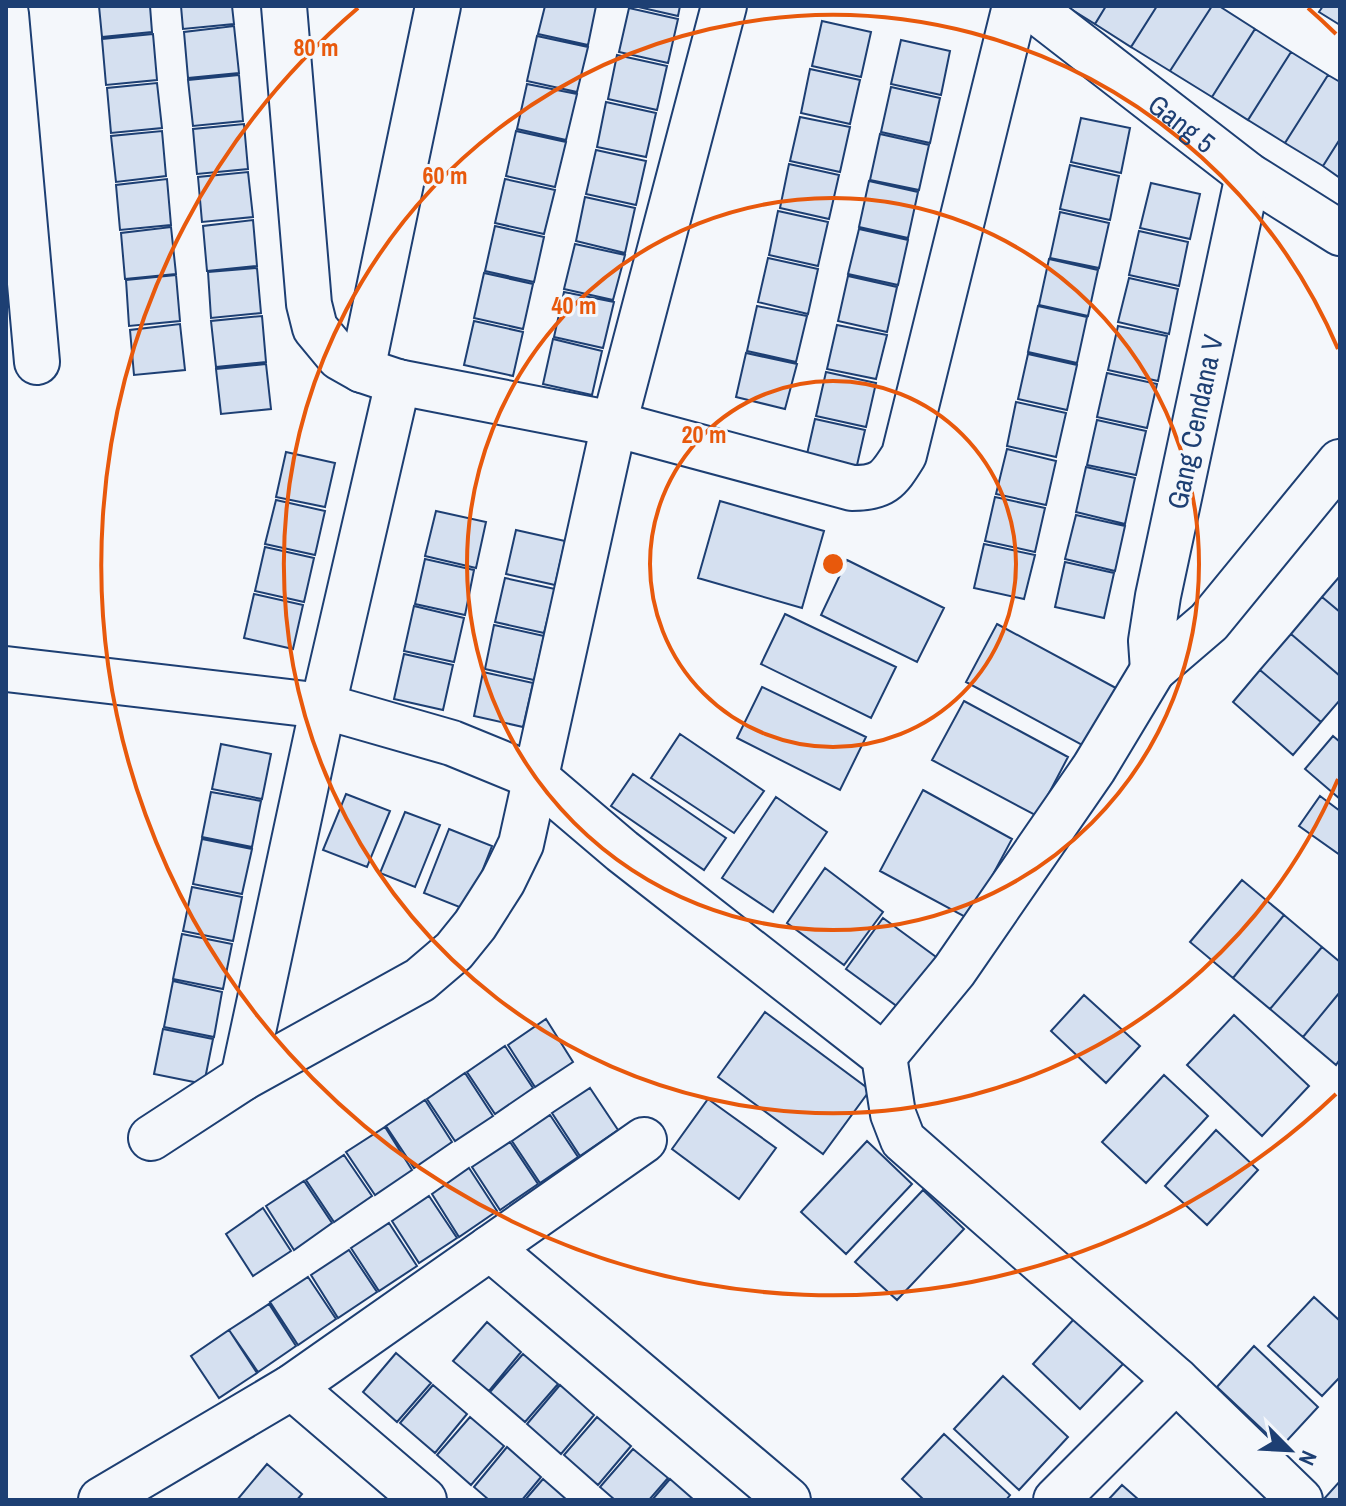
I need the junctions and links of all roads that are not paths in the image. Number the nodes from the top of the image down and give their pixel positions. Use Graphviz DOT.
graph roads {
  1 [pos="284,6"];
  2 [pos="438,6"];
  3 [pos="724,6"];
  4 [pos="1015,6"];
  5 [pos="1030,6"];
  6 [pos="6,14"];
  7 [pos="1248,175"];
  8 [pos="1340,233"];
  9 [pos="37,362"];
  10 [pos="380,376"];
  11 [pos="614,424"];
  12 [pos="1340,462"];
  13 [pos="6,669"];
  14 [pos="1153,670"];
  15 [pos="323,706"];
  16 [pos="535,777"];
  17 [pos="884,1056"];
  18 [pos="243,1078"];
  19 [pos="151,1138"];
  20 [pos="644,1140"];
  21 [pos="490,1248"];
  22 [pos="1176,1380"];
  23 [pos="292,1387"];
  24 [pos="101,1500"];
  25 [pos="424,1500"];
  26 [pos="788,1500"];
  27 [pos="1056,1500"];
  28 [pos="1300,1500"];
  1 -- 10 [label="street"];
  2 -- 10 [label="street"];
  3 -- 11 [label="street"];
  4 -- 11 [label="street"];
  5 -- 7 [label="street, Gang 5"];
  6 -- 9 [label="street"];
  7 -- 8 [label="street, Gang 5"];
  7 -- 14 [label="street, Gang Cendana V"];
  10 -- 11 [label="street"];
  10 -- 15 [label="street"];
  11 -- 16 [label="street"];
  12 -- 14 [label="street"];
  13 -- 15 [label="street"];
  14 -- 17 [label="street"];
  15 -- 16 [label="street"];
  15 -- 18 [label="street"];
  16 -- 17 [label="street"];
  16 -- 18 [label="street"];
  17 -- 22 [label="street"];
  18 -- 19 [label="street"];
  20 -- 21 [label="street"];
  21 -- 23 [label="street"];
  21 -- 26 [label="street"];
  22 -- 27 [label="street"];
  22 -- 28 [label="street"];
  23 -- 24 [label="street"];
  23 -- 25 [label="street"];
}
